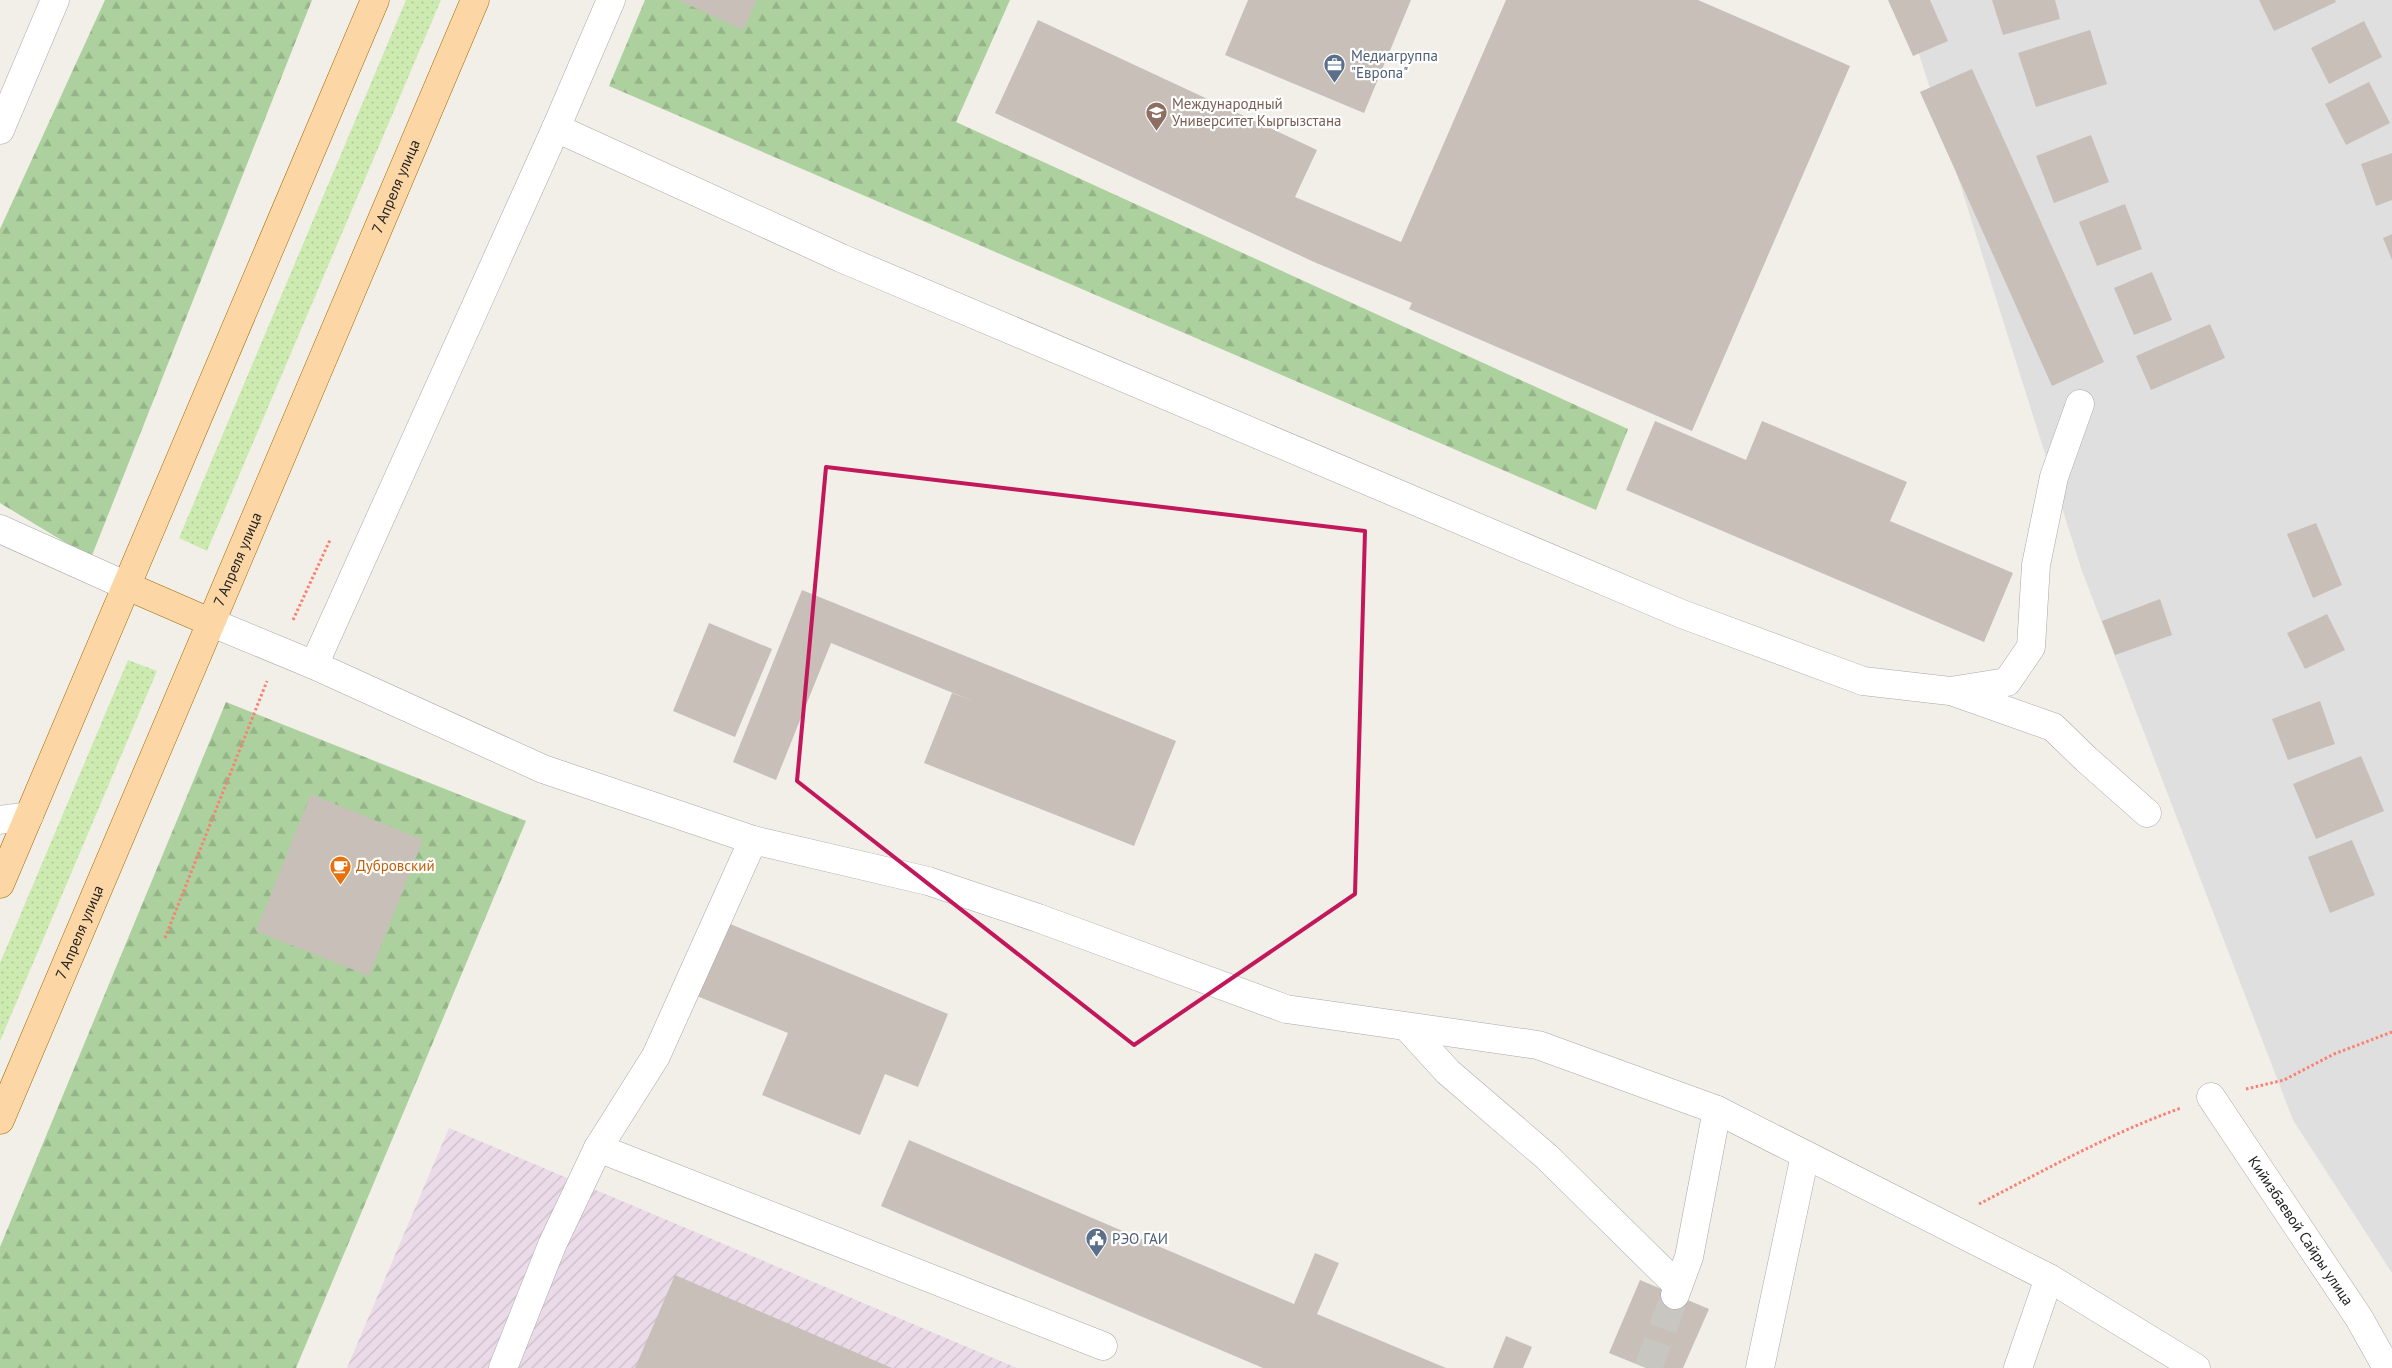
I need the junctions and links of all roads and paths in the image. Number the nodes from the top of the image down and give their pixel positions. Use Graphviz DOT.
graph roads {
  1 [pos="55,0"];
  2 [pos="375,0"];
  3 [pos="475,0"];
  4 [pos="611,0"];
  5 [pos="556,128"];
  6 [pos="0,130"];
  7 [pos="2080,404"];
  8 [pos="0,529"];
  9 [pos="127,586"];
  10 [pos="210,622"];
  11 [pos="278,651"];
  12 [pos="314,665"];
  13 [pos="1950,691"];
  14 [pos="2147,813"];
  15 [pos="29,816"];
  16 [pos="0,820"];
  17 [pos="753,840"];
  18 [pos="0,884"];
  19 [pos="165,938"];
  20 [pos="1406,1027"];
  21 [pos="2392,1032"];
  22 [pos="2212,1097"];
  23 [pos="1717,1110"];
  24 [pos="0,1120"];
  25 [pos="598,1148"];
  26 [pos="1805,1155"];
  27 [pos="1942,1224"];
  28 [pos="2049,1278"];
  29 [pos="1103,1346"];
  30 [pos="503,1368"];
  31 [pos="1760,1368"];
  32 [pos="2018,1368"];
  33 [pos="2196,1368"];
  34 [pos="2387,1368"];
  1 -- 6 [label="street"];
  2 -- 9 [label="main road"];
  3 -- 10 [label="main road, 7 Апреля улица"];
  4 -- 5 [label="street"];
  5 -- 12 [label="street"];
  5 -- 13 [label="street"];
  7 -- 13 [label="street"];
  8 -- 9 [label="street"];
  9 -- 10 [label="main road"];
  9 -- 15 [label="main road"];
  10 -- 11 [label="street"];
  10 -- 24 [label="main road, 7 Апреля улица"];
  11 -- 12 [label="street"];
  11 -- 19 [label="path"];
  12 -- 17 [label="street"];
  13 -- 14 [label="street"];
  15 -- 16 [label="street"];
  15 -- 18 [label="main road"];
  17 -- 20 [label="street"];
  17 -- 25 [label="street"];
  20 -- 23 [label="street"];
  20 -- 23 [label="street"];
  21 -- 22 [label="path"];
  22 -- 27 [label="path"];
  22 -- 34 [label="street, Кийизбаевой Сайры улица"];
  23 -- 26 [label="street"];
  25 -- 29 [label="street"];
  25 -- 30 [label="street"];
  26 -- 27 [label="street"];
  26 -- 31 [label="street"];
  27 -- 28 [label="street"];
  28 -- 32 [label="street"];
  28 -- 33 [label="street"];
}
